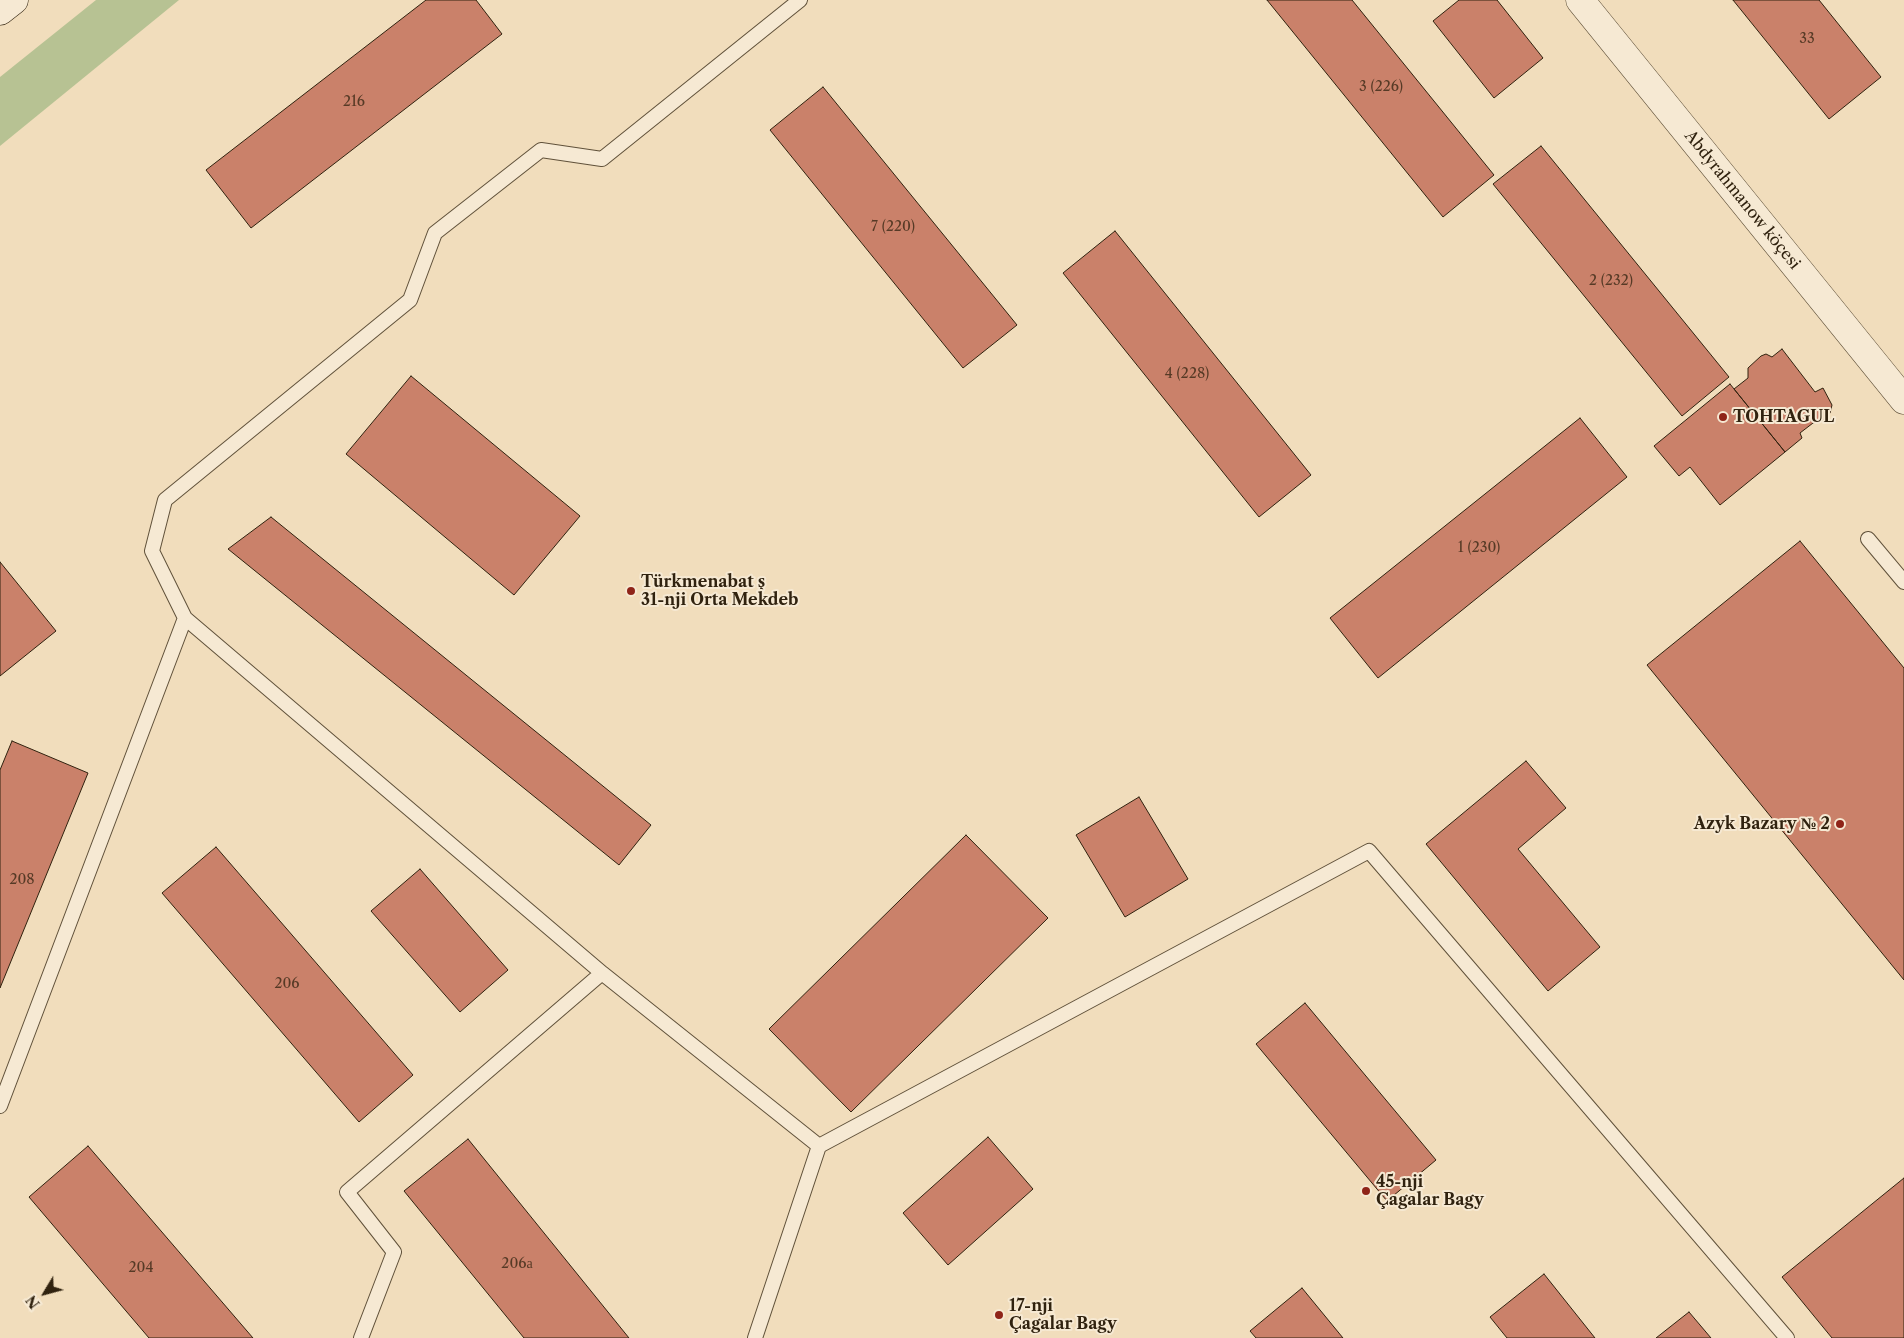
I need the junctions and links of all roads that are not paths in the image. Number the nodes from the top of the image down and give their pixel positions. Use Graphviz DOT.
graph roads {
  1 [pos="14,0"];
  2 [pos="800,0"];
  3 [pos="1580,0"];
  4 [pos="0,11"];
  5 [pos="1904,400"];
  6 [pos="1868,539"];
  7 [pos="1904,582"];
  8 [pos="185,618"];
  9 [pos="602,973"];
  10 [pos="0,1106"];
  11 [pos="819,1146"];
  12 [pos="361,1338"];
  13 [pos="755,1338"];
  14 [pos="1787,1338"];
  1 -- 4 [label="street"];
  2 -- 8 [label="lane"];
  3 -- 5 [label="street, Abdyrahmanow köçesi"];
  6 -- 7 [label="lane"];
  8 -- 9 [label="lane"];
  8 -- 10 [label="lane"];
  9 -- 11 [label="lane"];
  9 -- 12 [label="lane"];
  11 -- 13 [label="lane"];
  11 -- 14 [label="lane"];
}
